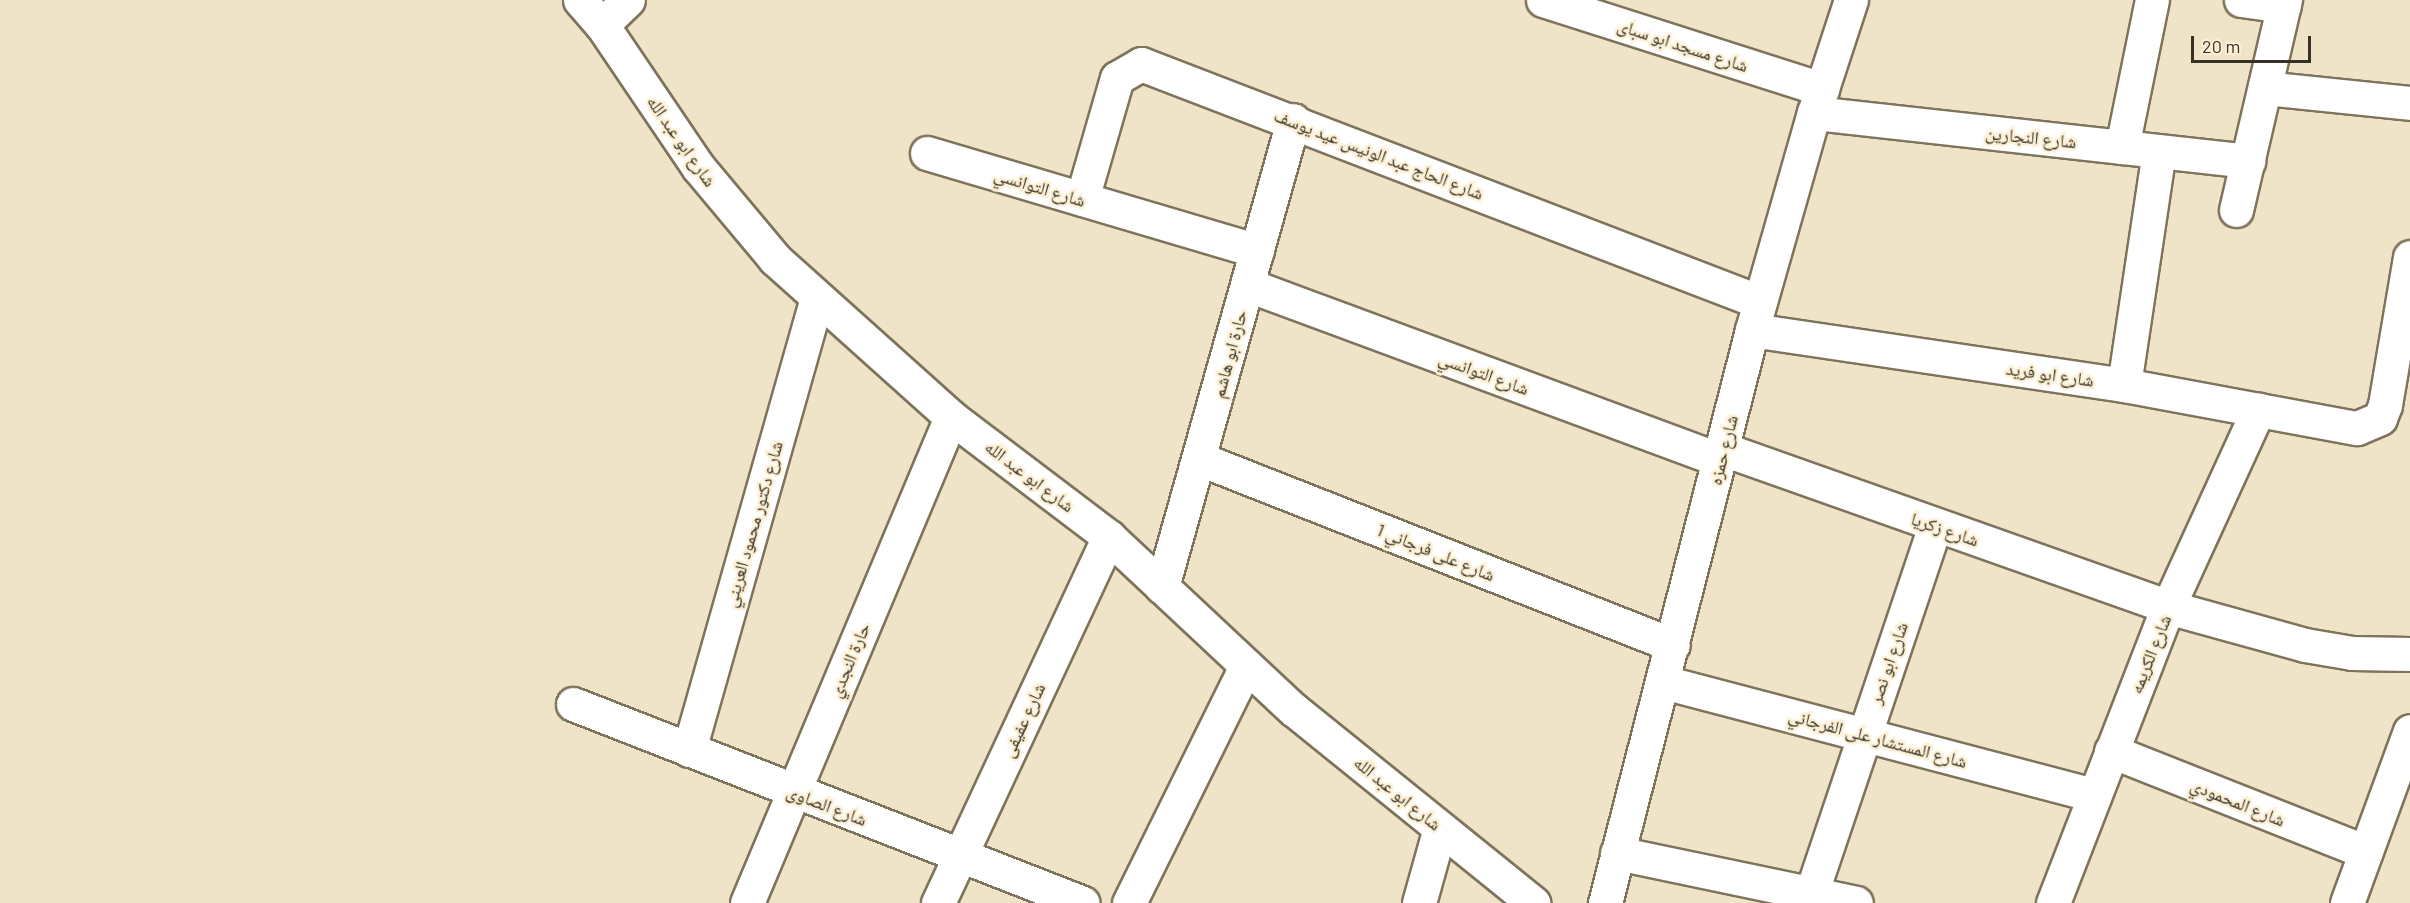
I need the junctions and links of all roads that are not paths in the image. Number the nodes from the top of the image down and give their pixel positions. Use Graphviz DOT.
graph roads {
  1 [pos="580,0"];
  2 [pos="628,0"];
  3 [pos="1543,0"];
  4 [pos="1851,0"];
  5 [pos="2152,0"];
  6 [pos="2241,0"];
  7 [pos="2284,3"];
  8 [pos="1586,6"];
  9 [pos="602,25"];
  10 [pos="2265,88"];
  11 [pos="1818,101"];
  12 [pos="2410,103"];
  13 [pos="1293,120"];
  14 [pos="2122,147"];
  15 [pos="2159,152"];
  16 [pos="927,153"];
  17 [pos="2248,161"];
  18 [pos="1082,199"];
  19 [pos="2236,210"];
  20 [pos="1257,252"];
  21 [pos="2410,257"];
  22 [pos="1248,285"];
  23 [pos="817,298"];
  24 [pos="1756,316"];
  25 [pos="2124,385"];
  26 [pos="2258,410"];
  27 [pos="951,417"];
  28 [pos="1722,454"];
  29 [pos="1200,459"];
  30 [pos="1935,526"];
  31 [pos="1109,537"];
  32 [pos="1162,587"];
  33 [pos="2168,607"];
  34 [pos="1672,645"];
  35 [pos="2410,654"];
  36 [pos="1246,666"];
  37 [pos="1663,682"];
  38 [pos="573,704"];
  39 [pos="2410,731"];
  40 [pos="1864,734"];
  41 [pos="689,750"];
  42 [pos="2111,751"];
  43 [pos="794,792"];
  44 [pos="2094,795"];
  45 [pos="1440,828"];
  46 [pos="2366,852"];
  47 [pos="1617,853"];
  48 [pos="959,856"];
  49 [pos="1810,898"];
  50 [pos="747,903"];
  51 [pos="938,903"];
  52 [pos="1083,903"];
  53 [pos="1129,903"];
  54 [pos="1419,903"];
  55 [pos="1533,903"];
  56 [pos="1605,903"];
  57 [pos="1856,903"];
  58 [pos="2053,903"];
  59 [pos="2347,903"];
  1 -- 9 [label="street, شارع ابو عبد الله"];
  2 -- 9 [label="street"];
  3 -- 8 [label="street, شارع مسجد ابو سباى"];
  4 -- 11 [label="street, شارع حمزه"];
  5 -- 14 [label="street"];
  6 -- 7 [label="street"];
  7 -- 10 [label="street"];
  8 -- 11 [label="street, شارع مسجد ابو سباى"];
  9 -- 23 [label="street, شارع ابو عبد الله"];
  10 -- 12 [label="street"];
  10 -- 17 [label="street"];
  11 -- 14 [label="street, شارع النجارين"];
  11 -- 24 [label="street, شارع حمزه"];
  13 -- 18 [label="street, شارع الحاج عبد الونيس عيد يوسف"];
  13 -- 20 [label="street, حارة ابو هاشم"];
  13 -- 24 [label="street, شارع الحاج عبد الونيس عيد يوسف"];
  14 -- 15 [label="street, شارع النجارين"];
  15 -- 17 [label="street, شارع النجارين"];
  15 -- 25 [label="street"];
  16 -- 18 [label="street, شارع التوانسي"];
  17 -- 19 [label="street"];
  18 -- 20 [label="street, شارع التوانسي"];
  20 -- 22 [label="street, حارة ابو هاشم"];
  21 -- 26 [label="street, شارع ابو فريد"];
  22 -- 28 [label="street, شارع التوانسي"];
  22 -- 29 [label="street, حارة ابو هاشم"];
  23 -- 27 [label="street, شارع ابو عبد الله"];
  23 -- 41 [label="street, شارع دكتور محمود العريني"];
  24 -- 25 [label="street, شارع ابو فريد"];
  24 -- 28 [label="street, شارع حمزه"];
  25 -- 26 [label="street, شارع ابو فريد"];
  26 -- 33 [label="street, شارع الكريمه"];
  27 -- 31 [label="street, شارع ابو عبد الله"];
  27 -- 43 [label="street, حارة النجدي"];
  28 -- 30 [label="street, شارع زكريا"];
  28 -- 34 [label="street, شارع حمزه"];
  29 -- 32 [label="street, حارة ابو هاشم"];
  29 -- 34 [label="street, شارع على فرجاني 1"];
  30 -- 33 [label="street, شارع زكريا"];
  30 -- 40 [label="street, شارع ابو نصر"];
  31 -- 32 [label="street, شارع ابو عبد الله"];
  31 -- 48 [label="street, شارع عفيفى"];
  32 -- 36 [label="street, شارع ابو عبد الله"];
  33 -- 35 [label="street, شارع زكريا"];
  33 -- 42 [label="street, شارع الكريمه"];
  34 -- 37 [label="street, شارع حمزه"];
  36 -- 45 [label="street, شارع ابو عبد الله"];
  36 -- 53 [label="street"];
  37 -- 40 [label="street, شارع المستشار على الفرجاني"];
  37 -- 47 [label="street, شارع حمزه"];
  38 -- 41 [label="street, شارع الصاوى"];
  39 -- 46 [label="street"];
  40 -- 44 [label="street, شارع المستشار على الفرجاني"];
  40 -- 49 [label="street, شارع ابو نصر"];
  41 -- 43 [label="street, شارع الصاوى"];
  42 -- 44 [label="street, شارع الكريمه"];
  42 -- 46 [label="street, شارع المحمودي"];
  43 -- 48 [label="street, شارع الصاوى"];
  43 -- 50 [label="street, حارة النجدي"];
  44 -- 58 [label="street, شارع الكريمه"];
  45 -- 54 [label="street"];
  45 -- 55 [label="street, شارع ابو عبد الله"];
  46 -- 59 [label="street"];
  47 -- 49 [label="street"];
  47 -- 56 [label="street, شارع حمزه"];
  48 -- 51 [label="street, شارع عفيفى"];
  48 -- 52 [label="street, شارع الصاوى"];
  49 -- 57 [label="street"];
}
